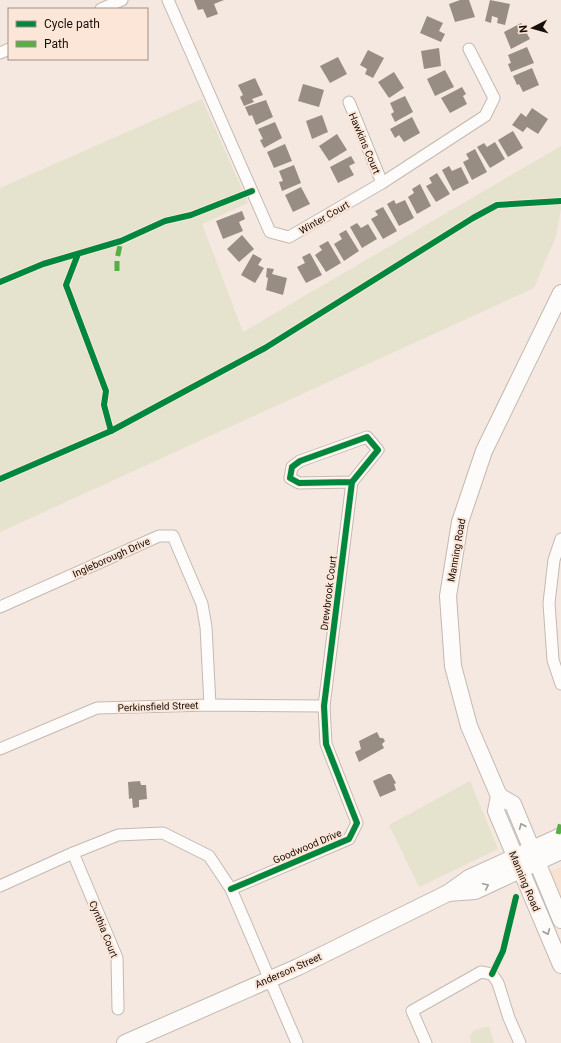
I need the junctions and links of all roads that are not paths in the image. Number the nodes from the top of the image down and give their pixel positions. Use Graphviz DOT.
graph roads {
  1 [pos="122,0"];
  2 [pos="168,0"];
  3 [pos="103,8"];
  4 [pos="468,49"];
  5 [pos="349,102"];
  6 [pos="382,183"];
  7 [pos="561,292"];
  8 [pos="352,482"];
  9 [pos="561,539"];
  10 [pos="0,607"];
  11 [pos="561,684"];
  12 [pos="210,705"];
  13 [pos="324,706"];
  14 [pos="0,749"];
  15 [pos="499,796"];
  16 [pos="561,836"];
  17 [pos="561,851"];
  18 [pos="73,853"];
  19 [pos="534,856"];
  20 [pos="518,863"];
  21 [pos="0,886"];
  22 [pos="231,889"];
  23 [pos="561,920"];
  24 [pos="561,965"];
  25 [pos="270,978"];
  26 [pos="118,1009"];
  27 [pos="125,1043"];
  28 [pos="297,1043"];
  29 [pos="426,1043"];
  30 [pos="520,1043"];
  1 -- 3 [label="street"];
  2 -- 6 [label="street, Winter Court"];
  4 -- 6 [label="street, Winter Court"];
  5 -- 6 [label="street, Hawkins Court"];
  7 -- 15 [label="main road, Manning Road"];
  8 -- 8 [label="street"];
  8 -- 13 [label="street, Drewbrook Court"];
  9 -- 11 [label="street"];
  10 -- 12 [label="street, Ingleborough Drive"];
  12 -- 13 [label="street, Perkinsfield Street"];
  12 -- 14 [label="street, Perkinsfield Street"];
  13 -- 22 [label="street, Goodwood Drive"];
  19 -- 15 [label="main road, Manning Road, one-way"];
  15 -- 20 [label="main road, Manning Road"];
  16 -- 19 [label="main road, Anderson Street"];
  17 -- 19 [label="main road, Anderson Street"];
  18 -- 21 [label="street"];
  18 -- 22 [label="street"];
  18 -- 26 [label="street, Cynthia Court"];
  19 -- 20 [label="main road, Anderson Street"];
  19 -- 23 [label="main road, Manning Road"];
  20 -- 24 [label="main road, Manning Road, one-way"];
  20 -- 25 [label="main road, Anderson Street"];
  22 -- 25 [label="street"];
  25 -- 27 [label="main road, Anderson Street"];
  25 -- 28 [label="street"];
  29 -- 30 [label="street"];
}
